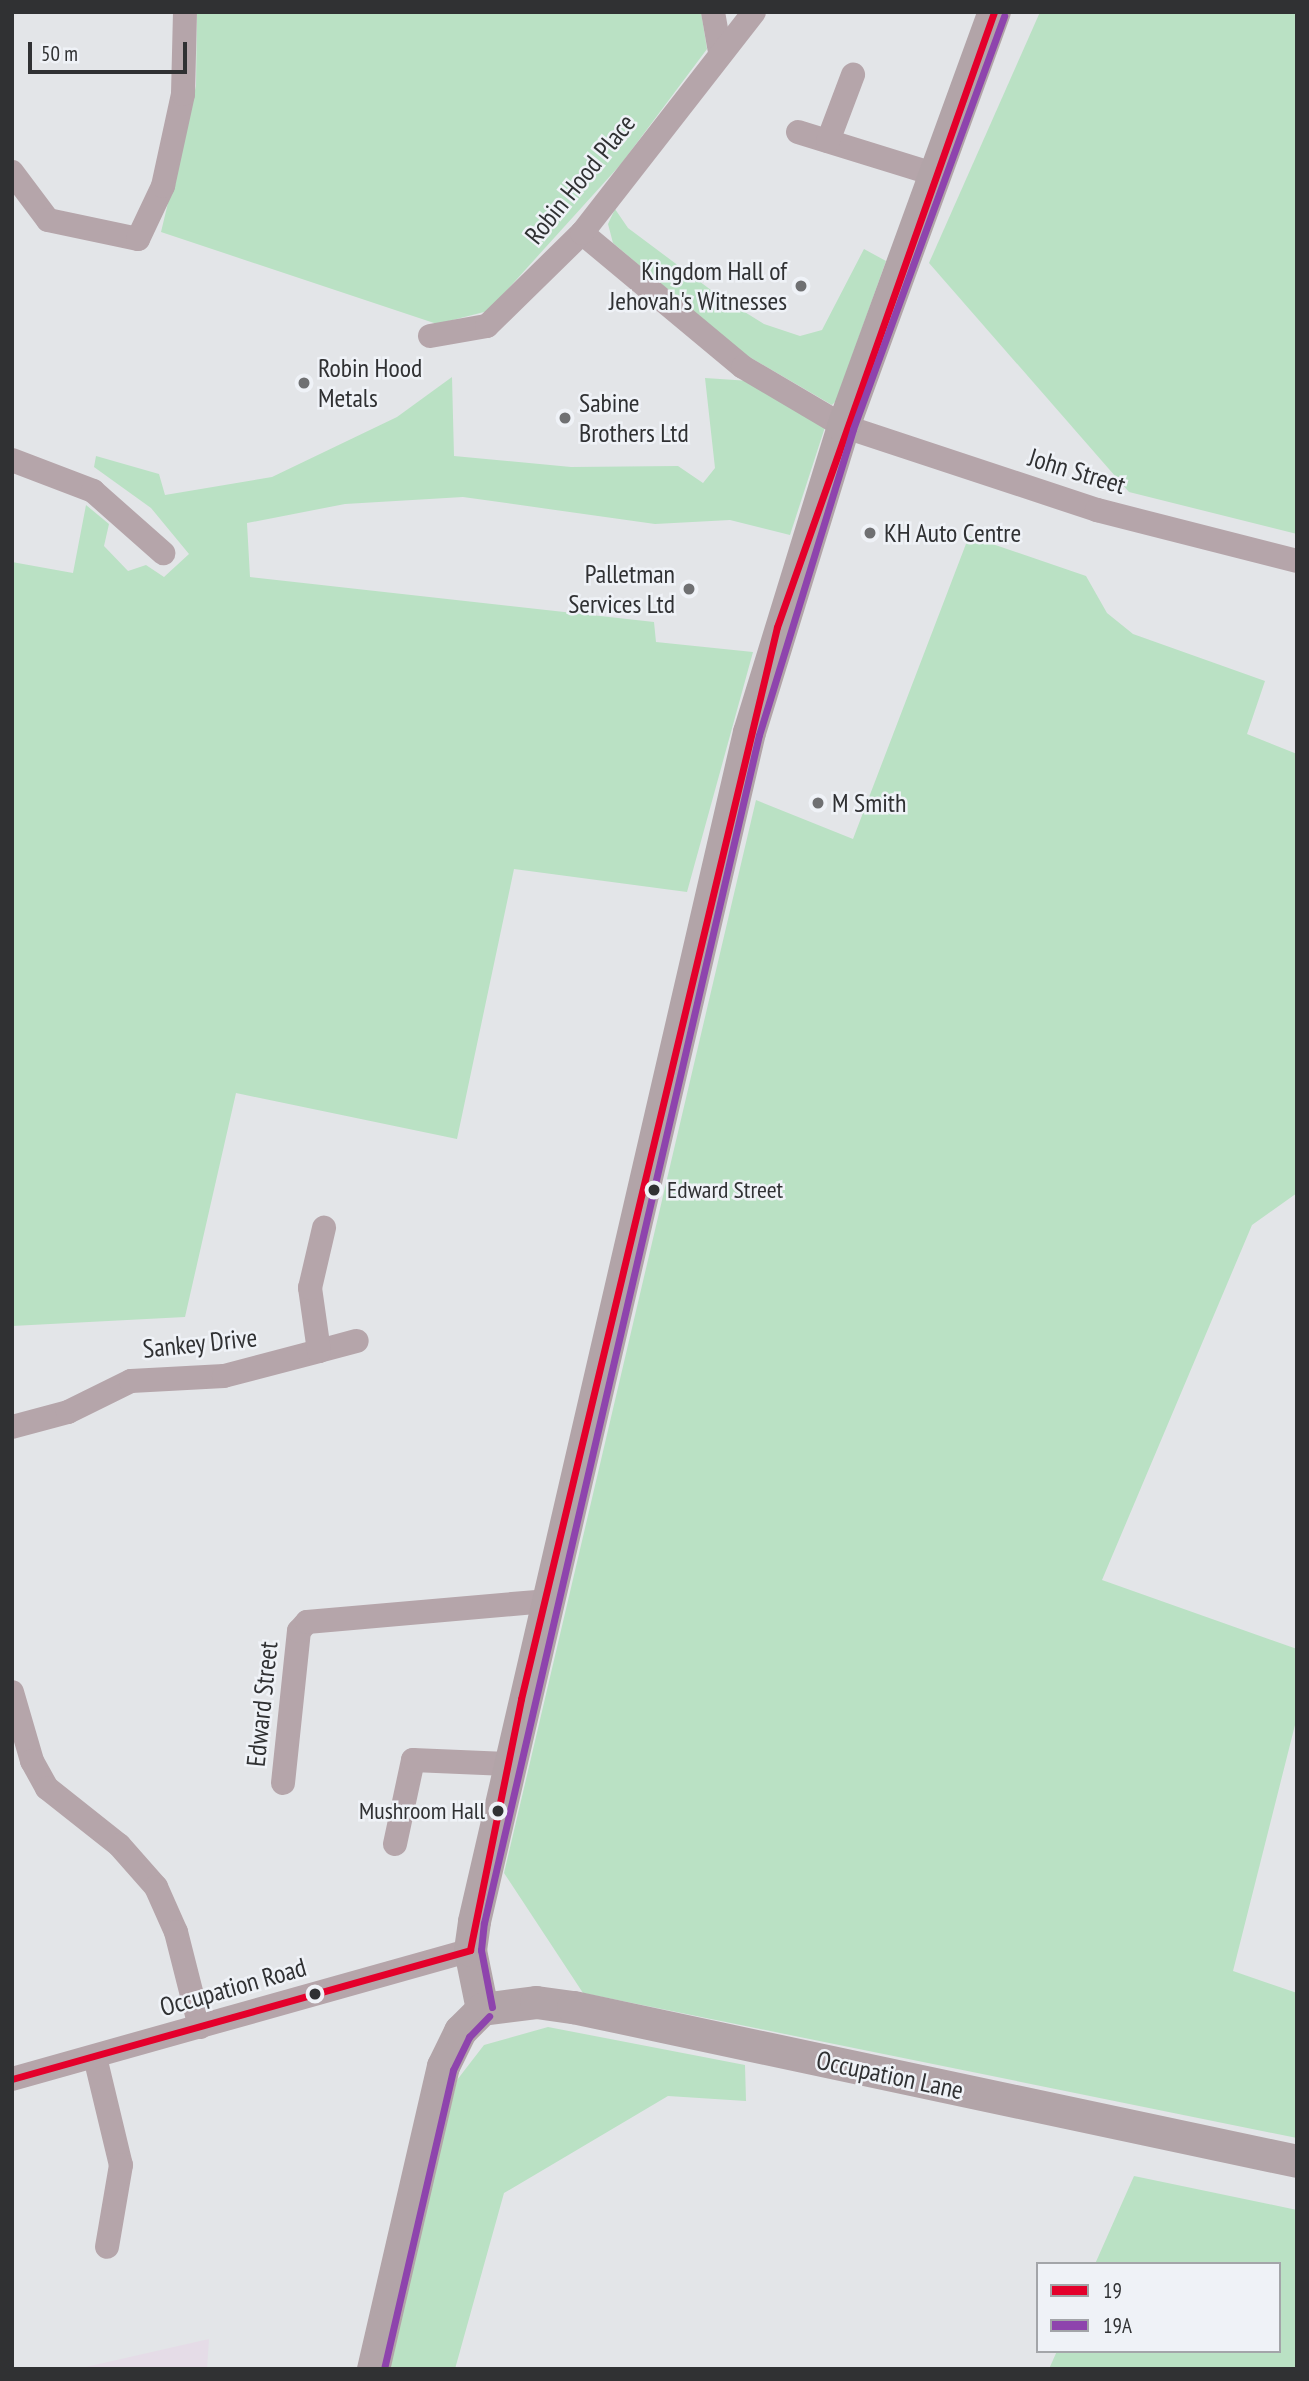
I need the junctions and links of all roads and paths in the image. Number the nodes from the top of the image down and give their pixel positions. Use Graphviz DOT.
graph roads {
  1 [pos="185,12"];
  2 [pos="713,12"];
  3 [pos="754,12"];
  4 [pos="994,12"];
  5 [pos="720,50"];
  6 [pos="853,75"];
  7 [pos="798,132"];
  8 [pos="828,141"];
  9 [pos="12,172"];
  10 [pos="937,175"];
  11 [pos="582,233"];
  12 [pos="430,336"];
  13 [pos="843,426"];
  14 [pos="12,460"];
  15 [pos="163,553"];
  16 [pos="1297,561"];
  17 [pos="324,1228"];
  18 [pos="358,1341"];
  19 [pos="318,1351"];
  20 [pos="12,1427"];
  21 [pos="546,1601"];
  22 [pos="12,1692"];
  23 [pos="507,1764"];
  24 [pos="283,1783"];
  25 [pos="395,1844"];
  26 [pos="470,1950"];
  27 [pos="482,2008"];
  28 [pos="200,2027"];
  29 [pos="94,2057"];
  30 [pos="12,2079"];
  31 [pos="1297,2161"];
  32 [pos="107,2247"];
  33 [pos="373,2369"];
  1 -- 9 [label="street"];
  2 -- 5 [label="street"];
  3 -- 5 [label="street, Robin Hood Place"];
  4 -- 10 [label="street"];
  5 -- 11 [label="street, Robin Hood Place"];
  6 -- 8 [label="street"];
  7 -- 8 [label="street"];
  8 -- 10 [label="street"];
  10 -- 13 [label="street"];
  11 -- 12 [label="street, Robin Hood Place"];
  11 -- 13 [label="street, John Street"];
  13 -- 16 [label="street, John Street"];
  13 -- 21 [label="street"];
  14 -- 15 [label="street"];
  17 -- 19 [label="street"];
  18 -- 19 [label="street, Sankey Drive"];
  19 -- 20 [label="street, Sankey Drive"];
  21 -- 23 [label="street"];
  21 -- 24 [label="street, Edward Street"];
  22 -- 28 [label="street"];
  23 -- 25 [label="street"];
  23 -- 26 [label="street"];
  26 -- 27 [label="street"];
  26 -- 28 [label="street, Occupation Road"];
  27 -- 31 [label="street, Occupation Lane"];
  27 -- 33 [label="street"];
  28 -- 29 [label="street, Occupation Road"];
  29 -- 30 [label="street, Occupation Road"];
  29 -- 32 [label="street"];
}
